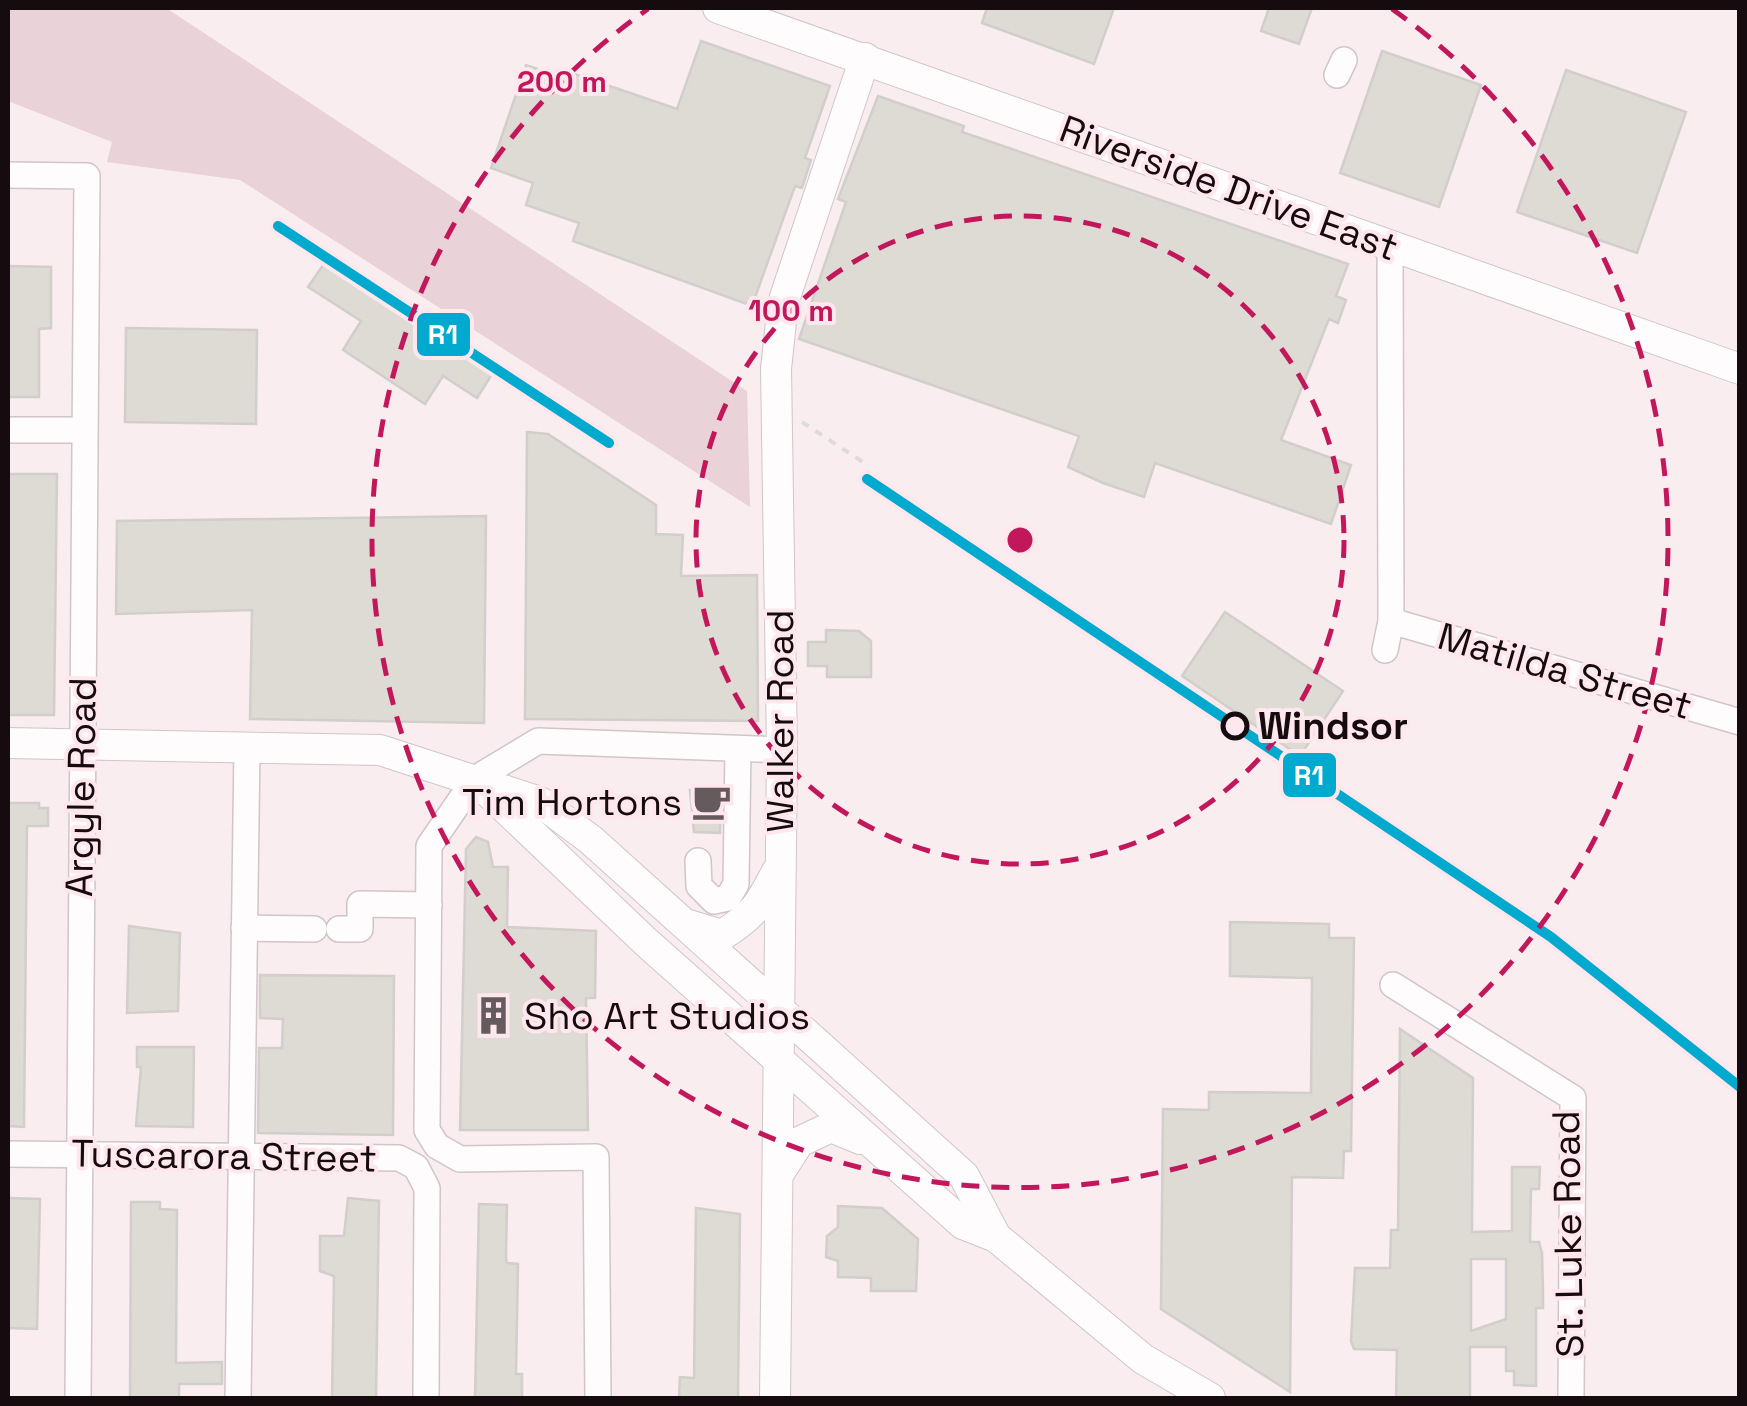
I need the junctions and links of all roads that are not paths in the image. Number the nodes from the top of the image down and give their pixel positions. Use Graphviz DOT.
graph roads {
  1 [pos="718,8"];
  2 [pos="864,58"];
  3 [pos="8,174"];
  4 [pos="1390,245"];
  5 [pos="1740,368"];
  6 [pos="8,430"];
  7 [pos="84,430"];
  8 [pos="1392,621"];
  9 [pos="1385,650"];
  10 [pos="1740,722"];
  11 [pos="8,743"];
  12 [pos="81,744"];
  13 [pos="247,747"];
  14 [pos="738,748"];
  15 [pos="782,750"];
  16 [pos="476,778"];
  17 [pos="698,861"];
  18 [pos="780,866"];
  19 [pos="429,905"];
  20 [pos="685,924"];
  21 [pos="244,928"];
  22 [pos="1394,984"];
  23 [pos="779,1009"];
  24 [pos="778,1059"];
  25 [pos="875,1146"];
  26 [pos="8,1154"];
  27 [pos="78,1155"];
  28 [pos="241,1157"];
  29 [pos="778,1176"];
  30 [pos="996,1237"];
  31 [pos="78,1398"];
  32 [pos="238,1398"];
  33 [pos="426,1398"];
  34 [pos="598,1398"];
  35 [pos="775,1398"];
  36 [pos="1210,1398"];
  37 [pos="1571,1398"];
  1 -- 2 [label="main road, Riverside Drive East"];
  2 -- 4 [label="main road, Riverside Drive East"];
  2 -- 15 [label="main road, Walker Road"];
  3 -- 7 [label="street, Argyle Road"];
  4 -- 5 [label="main road, Riverside Drive East"];
  4 -- 8 [label="street"];
  6 -- 7 [label="street"];
  7 -- 12 [label="street, Argyle Road"];
  8 -- 9 [label="street"];
  8 -- 10 [label="street, Matilda Street"];
  11 -- 12 [label="main road"];
  12 -- 13 [label="main road"];
  12 -- 27 [label="street, Argyle Road"];
  13 -- 16 [label="main road"];
  13 -- 21 [label="street"];
  14 -- 15 [label="street"];
  14 -- 16 [label="street"];
  14 -- 17 [label="street"];
  15 -- 18 [label="main road, Walker Road"];
  16 -- 19 [label="street"];
  16 -- 20 [label="main road"];
  16 -- 24 [label="main road"];
  18 -- 20 [label="main road"];
  18 -- 23 [label="main road, Walker Road"];
  19 -- 21 [label="street"];
  19 -- 34 [label="street, Tuscarora Street"];
  20 -- 23 [label="main road"];
  21 -- 28 [label="street"];
  22 -- 37 [label="street, St. Luke Road"];
  23 -- 24 [label="main road, Walker Road"];
  23 -- 30 [label="main road"];
  24 -- 25 [label="main road"];
  24 -- 29 [label="main road, Walker Road"];
  25 -- 29 [label="main road"];
  25 -- 30 [label="main road"];
  26 -- 27 [label="street, Tuscarora Street"];
  27 -- 28 [label="street, Tuscarora Street"];
  27 -- 31 [label="street, Argyle Road"];
  28 -- 32 [label="street"];
  28 -- 33 [label="street, Tuscarora Street"];
  29 -- 35 [label="main road, Walker Road"];
  30 -- 36 [label="main road"];
}
